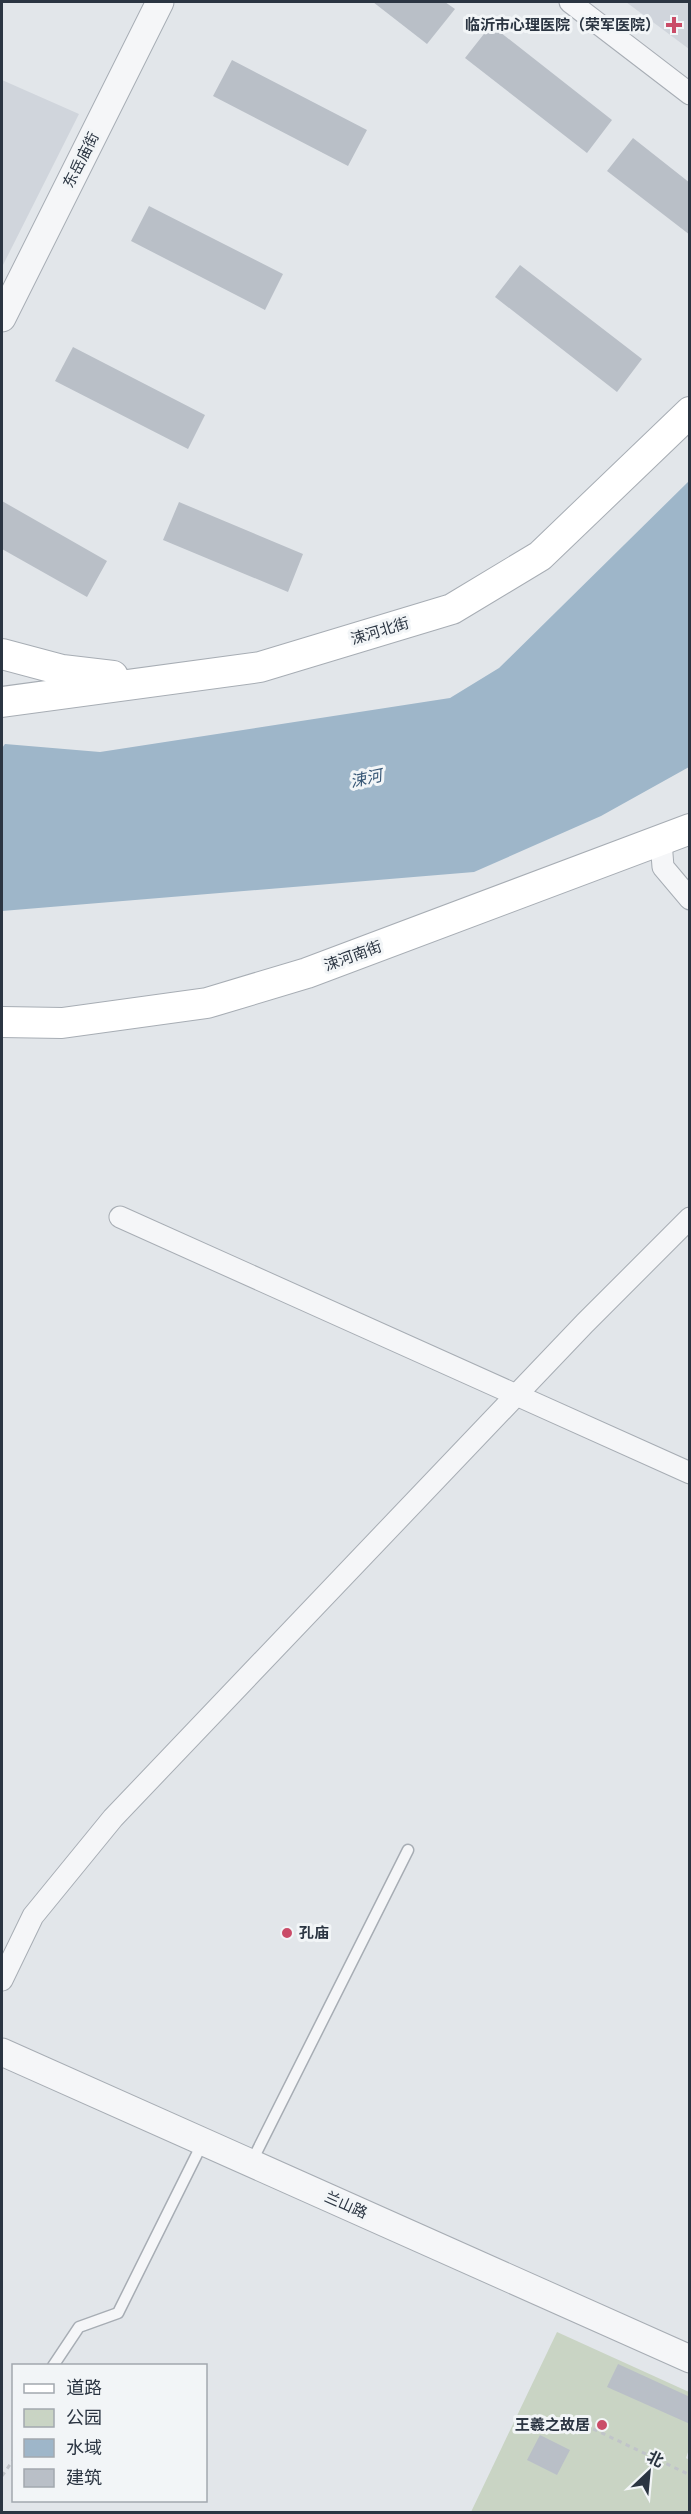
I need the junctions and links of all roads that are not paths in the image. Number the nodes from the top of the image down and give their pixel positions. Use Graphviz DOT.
graph roads {
  1 [pos="160,2"];
  2 [pos="570,2"];
  3 [pos="690,93"];
  4 [pos="2,318"];
  5 [pos="690,412"];
  6 [pos="2,654"];
  7 [pos="2,676"];
  8 [pos="158,681"];
  9 [pos="2,687"];
  10 [pos="2,702"];
  11 [pos="690,829"];
  12 [pos="661,841"];
  13 [pos="690,899"];
  14 [pos="2,1022"];
  15 [pos="120,1218"];
  16 [pos="690,1218"];
  17 [pos="516,1395"];
  18 [pos="690,1473"];
  19 [pos="408,1850"];
  20 [pos="2,1980"];
  21 [pos="2,2052"];
  22 [pos="203,2142"];
  23 [pos="251,2163"];
  24 [pos="690,2359"];
  25 [pos="54,2364"];
  1 -- 4 [label="street, 东岳庙街"];
  2 -- 3 [label="street"];
  5 -- 8 [label="main road, 涑河北街"];
  6 -- 8 [label="main road"];
  7 -- 9 [label="main road"];
  8 -- 10 [label="main road, 涑河北街"];
  11 -- 12 [label="main road, 涑河南街"];
  12 -- 13 [label="street"];
  12 -- 14 [label="main road, 涑河南街"];
  15 -- 17 [label="street"];
  16 -- 17 [label="street"];
  17 -- 18 [label="street"];
  17 -- 20 [label="street"];
  19 -- 23 [label="lane"];
  21 -- 22 [label="street, 兰山路"];
  22 -- 23 [label="street, 兰山路"];
  22 -- 25 [label="lane"];
  23 -- 24 [label="street, 兰山路"];
}
